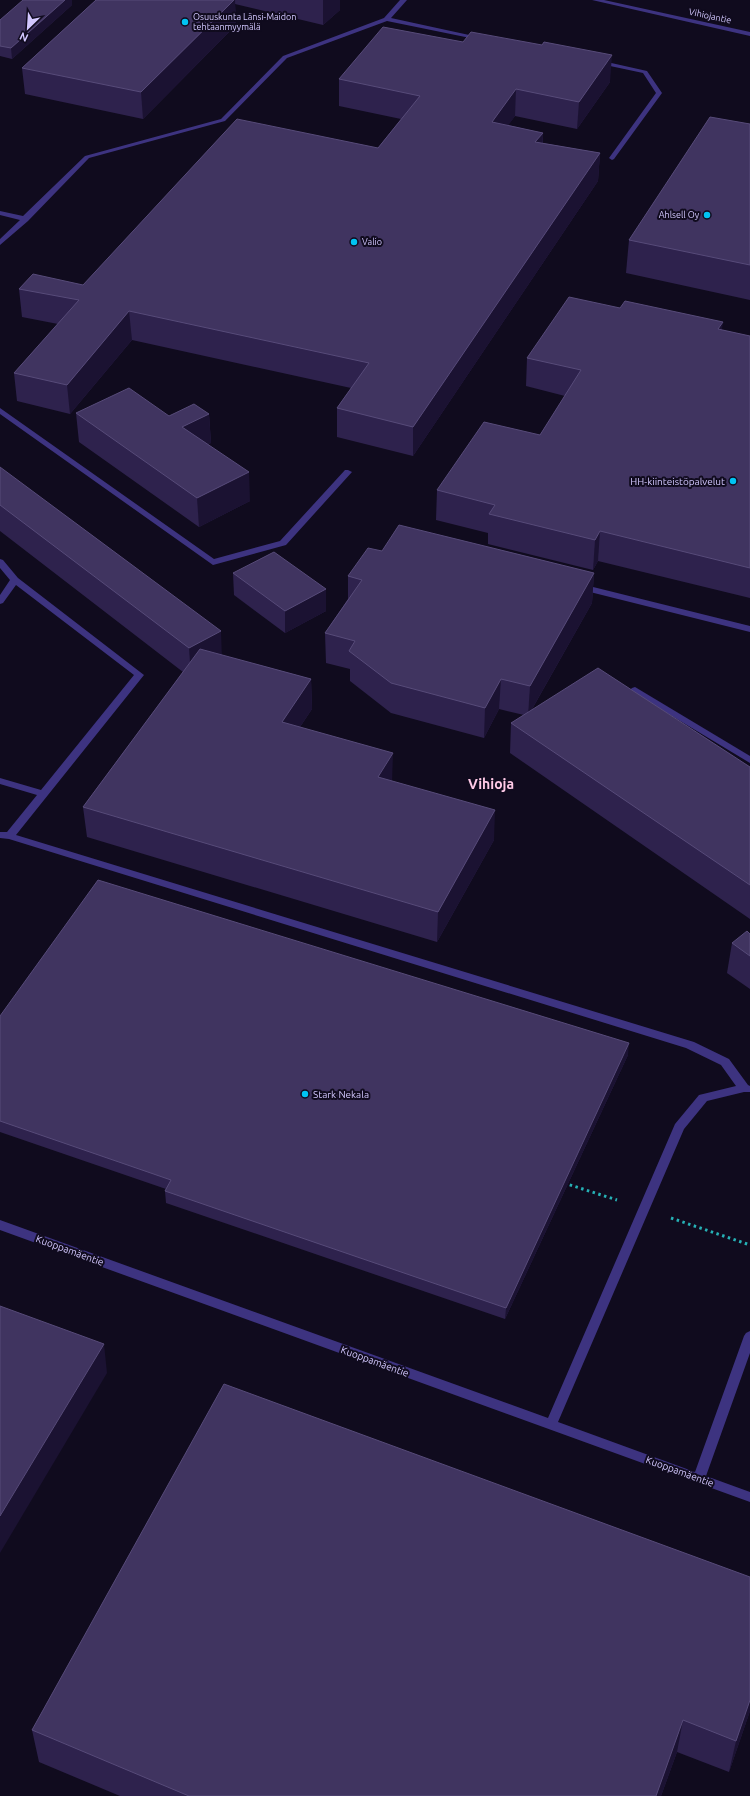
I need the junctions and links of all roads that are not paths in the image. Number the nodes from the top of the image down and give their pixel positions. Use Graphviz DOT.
graph roads {
  1 [pos="404,0"];
  2 [pos="595,0"];
  3 [pos="386,19"];
  4 [pos="750,34"];
  5 [pos="485,39"];
  6 [pos="592,61"];
  7 [pos="612,158"];
  8 [pos="0,213"];
  9 [pos="25,218"];
  10 [pos="0,243"];
  11 [pos="0,410"];
  12 [pos="348,472"];
  13 [pos="0,562"];
  14 [pos="15,580"];
  15 [pos="574,585"];
  16 [pos="0,601"];
  17 [pos="750,629"];
  18 [pos="635,690"];
  19 [pos="750,760"];
  20 [pos="0,781"];
  21 [pos="44,794"];
  22 [pos="4,835"];
  23 [pos="747,1089"];
  24 [pos="0,1224"];
  25 [pos="750,1336"];
  26 [pos="551,1425"];
  27 [pos="699,1478"];
  28 [pos="750,1497"];
  1 -- 3 [label="street"];
  2 -- 4 [label="street, Vihiojantie"];
  3 -- 5 [label="street"];
  3 -- 9 [label="street"];
  6 -- 7 [label="street"];
  8 -- 9 [label="street"];
  9 -- 10 [label="street"];
  11 -- 12 [label="street"];
  13 -- 14 [label="street"];
  14 -- 16 [label="street"];
  14 -- 21 [label="street"];
  15 -- 17 [label="street"];
  18 -- 19 [label="street"];
  20 -- 21 [label="street"];
  21 -- 22 [label="street"];
  22 -- 23 [label="street"];
  23 -- 26 [label="street"];
  24 -- 26 [label="street, Kuoppamäentie"];
  25 -- 27 [label="street"];
  26 -- 27 [label="street, Kuoppamäentie"];
  27 -- 28 [label="street, Kuoppamäentie"];
}
